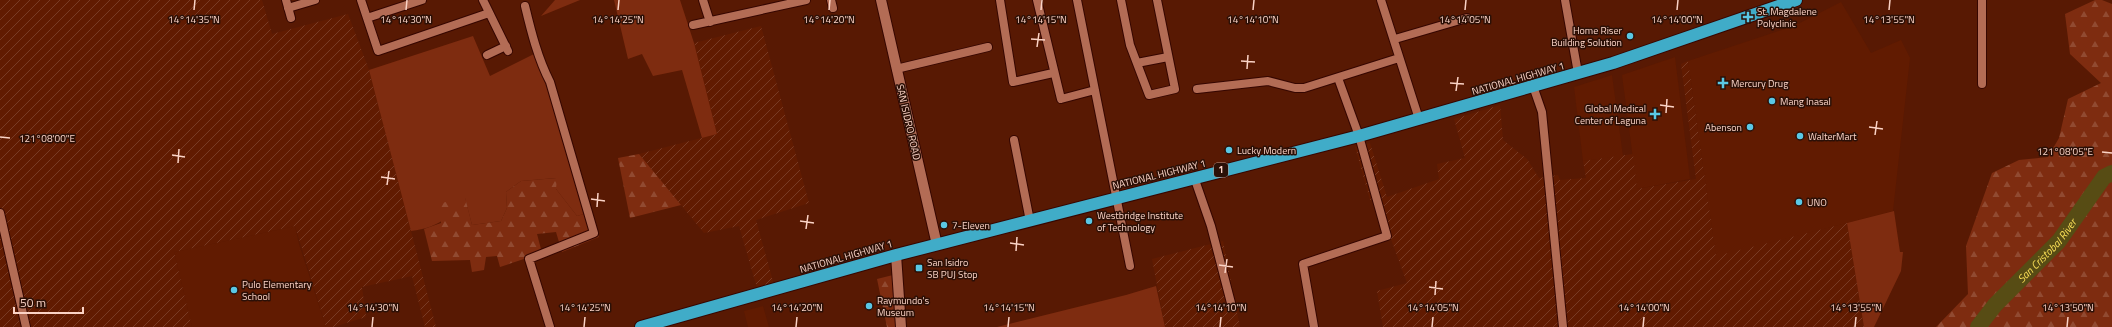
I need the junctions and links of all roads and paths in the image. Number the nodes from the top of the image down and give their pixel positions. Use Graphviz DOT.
graph roads {
  1 [pos="286,0"];
  2 [pos="315,0"];
  3 [pos="361,0"];
  4 [pos="422,0"];
  5 [pos="483,0"];
  6 [pos="703,0"];
  7 [pos="806,0"];
  8 [pos="881,0"];
  9 [pos="1000,0"];
  10 [pos="1037,0"];
  11 [pos="1076,0"];
  12 [pos="1121,0"];
  13 [pos="1157,0"];
  14 [pos="1382,0"];
  15 [pos="1565,0"];
  16 [pos="1796,0"];
  17 [pos="1982,0"];
  18 [pos="525,6"];
  19 [pos="288,8"];
  20 [pos="489,13"];
  21 [pos="291,18"];
  22 [pos="367,18"];
  23 [pos="1467,18"];
  24 [pos="710,22"];
  25 [pos="693,25"];
  26 [pos="1395,40"];
  27 [pos="988,47"];
  28 [pos="487,55"];
  29 [pos="1168,57"];
  30 [pos="1399,58"];
  31 [pos="1137,63"];
  32 [pos="896,69"];
  33 [pos="1054,73"];
  34 [pos="1578,73"];
  35 [pos="1338,78"];
  36 [pos="1982,84"];
  37 [pos="1533,86"];
  38 [pos="1196,89"];
  39 [pos="1095,90"];
  40 [pos="1419,119"];
  41 [pos="1359,136"];
  42 [pos="1014,140"];
  43 [pos="1194,177"];
  44 [pos="1117,196"];
  45 [pos="0,213"];
  46 [pos="1030,221"];
  47 [pos="937,245"];
  48 [pos="896,255"];
  49 [pos="1130,266"];
  50 [pos="1230,303"];
  51 [pos="26,327"];
  52 [pos="550,327"];
  53 [pos="641,327"];
  54 [pos="901,327"];
  55 [pos="1314,327"];
  56 [pos="1563,327"];
  1 -- 19 [label="street"];
  2 -- 19 [label="street"];
  3 -- 22 [label="street"];
  4 -- 22 [label="street"];
  5 -- 20 [label="street"];
  6 -- 24 [label="street"];
  7 -- 24 [label="street"];
  8 -- 32 [label="street, SAN ISIDRO ROAD"];
  9 -- 33 [label="street"];
  10 -- 33 [label="street"];
  11 -- 39 [label="street"];
  12 -- 31 [label="street"];
  13 -- 29 [label="street"];
  14 -- 26 [label="street"];
  15 -- 34 [label="street"];
  16 -- 34 [label="highway, NATIONAL HIGHWAY 1 / 1"];
  17 -- 36 [label="street"];
  18 -- 52 [label="street"];
  19 -- 21 [label="street"];
  20 -- 22 [label="street"];
  20 -- 28 [label="street"];
  23 -- 26 [label="street"];
  24 -- 25 [label="street"];
  26 -- 30 [label="street"];
  27 -- 32 [label="street"];
  29 -- 31 [label="street"];
  29 -- 31 [label="street"];
  30 -- 35 [label="street"];
  30 -- 40 [label="street"];
  32 -- 47 [label="street, SAN ISIDRO ROAD"];
  33 -- 39 [label="street"];
  34 -- 37 [label="highway, NATIONAL HIGHWAY 1 / 1"];
  35 -- 38 [label="street"];
  35 -- 41 [label="street"];
  37 -- 40 [label="highway, NATIONAL HIGHWAY 1 / 1"];
  37 -- 56 [label="street"];
  39 -- 44 [label="street"];
  40 -- 41 [label="highway, NATIONAL HIGHWAY 1 / 1"];
  41 -- 43 [label="highway, NATIONAL HIGHWAY 1 / 1"];
  41 -- 55 [label="street"];
  42 -- 46 [label="street"];
  43 -- 44 [label="highway, NATIONAL HIGHWAY 1 / 1"];
  43 -- 50 [label="street"];
  44 -- 46 [label="highway, NATIONAL HIGHWAY 1 / 1"];
  44 -- 49 [label="street"];
  45 -- 51 [label="street"];
  46 -- 47 [label="highway, NATIONAL HIGHWAY 1 / 1"];
  47 -- 48 [label="highway, NATIONAL HIGHWAY 1 / 1"];
  48 -- 53 [label="highway, NATIONAL HIGHWAY 1 / 1"];
  48 -- 54 [label="street"];
}
